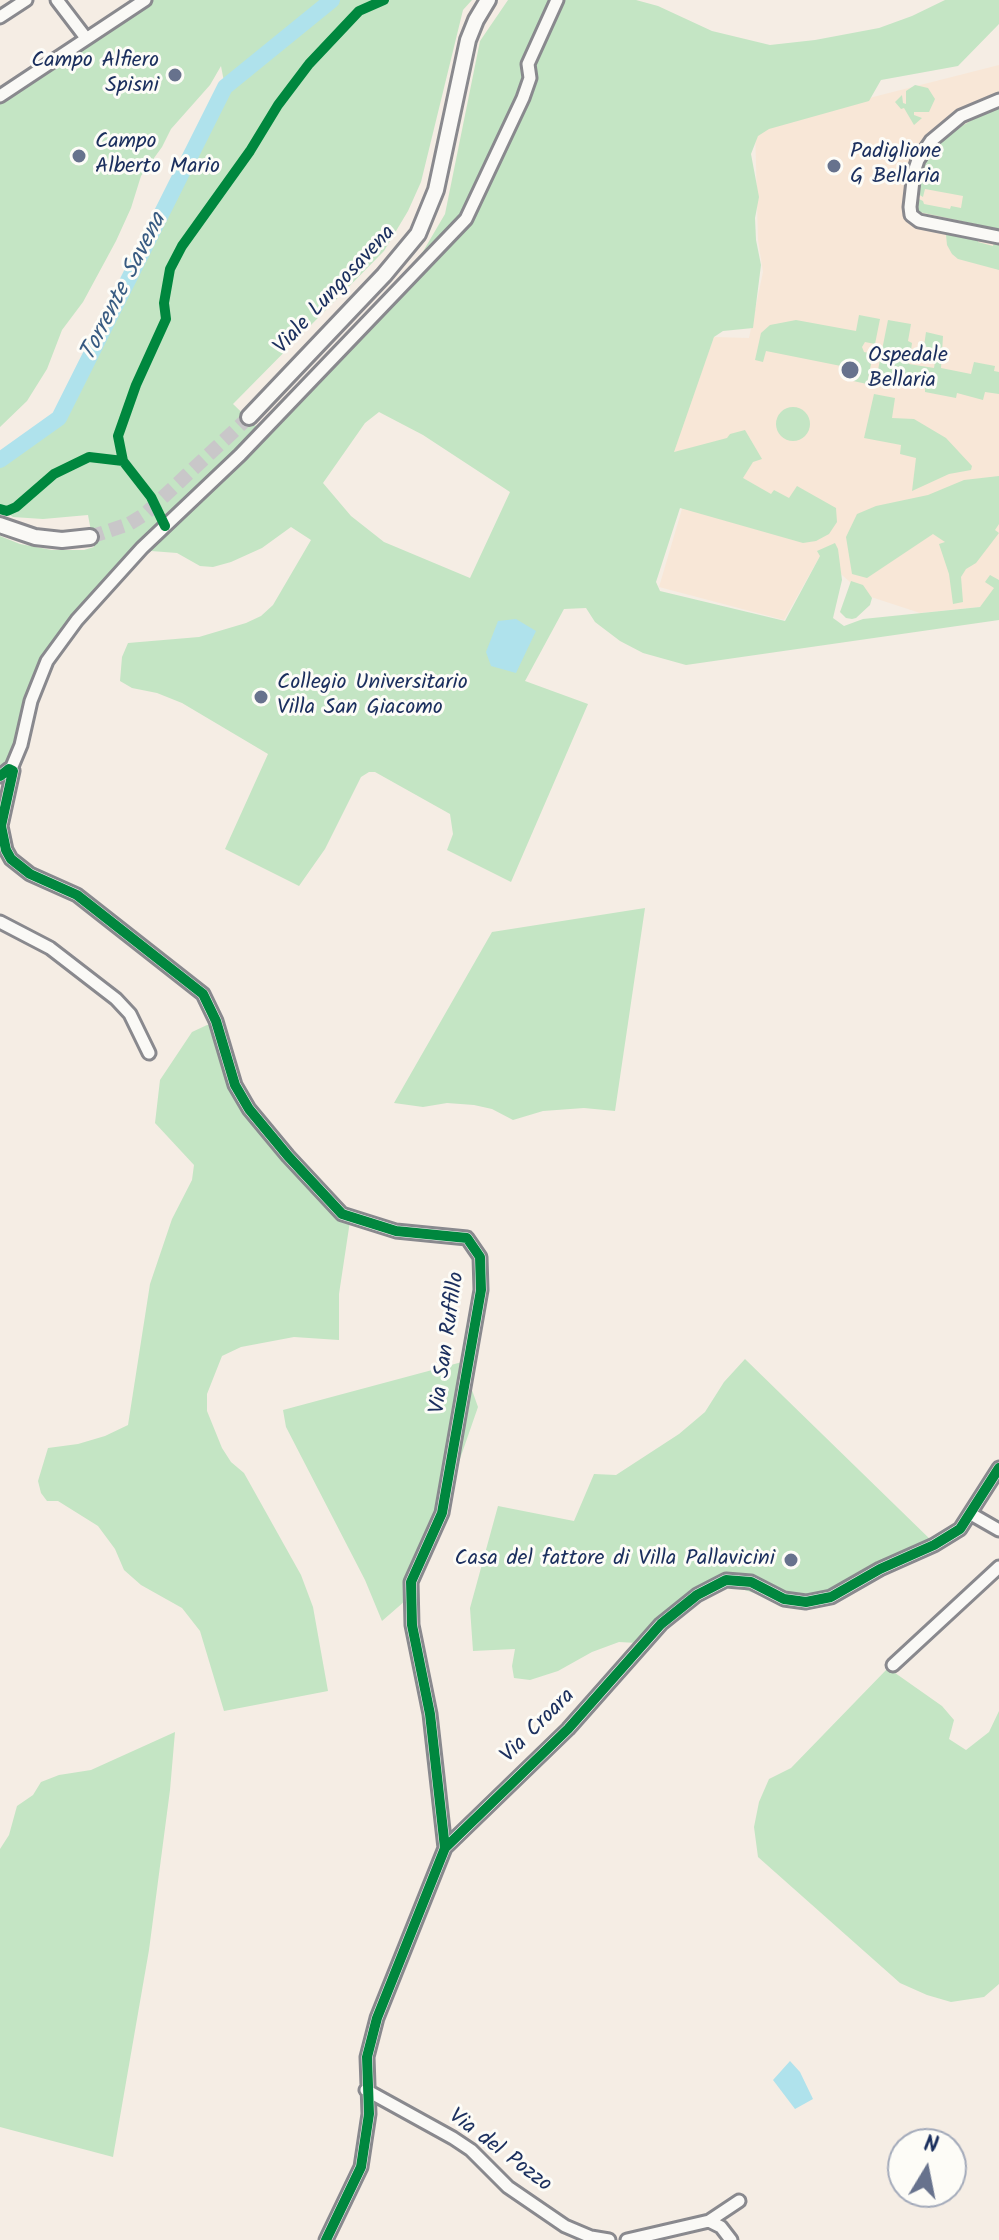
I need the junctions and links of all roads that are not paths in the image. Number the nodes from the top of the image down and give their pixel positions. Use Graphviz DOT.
graph roads {
  1 [pos="26,0"];
  2 [pos="57,0"];
  3 [pos="145,0"];
  4 [pos="488,0"];
  5 [pos="557,0"];
  6 [pos="0,17"];
  7 [pos="86,38"];
  8 [pos="0,96"];
  9 [pos="999,100"];
  10 [pos="999,237"];
  11 [pos="249,417"];
  12 [pos="2,526"];
  13 [pos="90,537"];
  14 [pos="11,769"];
  15 [pos="0,776"];
  16 [pos="0,922"];
  17 [pos="149,1053"];
  18 [pos="999,1468"];
  19 [pos="971,1514"];
  20 [pos="999,1530"];
  21 [pos="999,1567"];
  22 [pos="893,1665"];
  23 [pos="445,1848"];
  24 [pos="366,2090"];
  25 [pos="739,2201"];
  26 [pos="709,2221"];
  27 [pos="326,2240"];
  28 [pos="609,2240"];
  29 [pos="627,2240"];
  30 [pos="731,2240"];
  1 -- 6 [label="street"];
  2 -- 7 [label="street"];
  3 -- 7 [label="street"];
  4 -- 11 [label="main road, Viale Lungosavena"];
  5 -- 14 [label="street, Via San Ruffillo"];
  7 -- 8 [label="street"];
  9 -- 10 [label="street"];
  12 -- 13 [label="main road"];
  14 -- 15 [label="street"];
  14 -- 23 [label="street, Via San Ruffillo"];
  16 -- 17 [label="street"];
  18 -- 19 [label="street, Via Croara"];
  19 -- 20 [label="street"];
  19 -- 23 [label="street, Via Croara"];
  21 -- 22 [label="street"];
  23 -- 24 [label="street, Via Croara"];
  24 -- 27 [label="street, Via Croara"];
  24 -- 28 [label="street, Via del Pozzo"];
  25 -- 26 [label="street"];
  26 -- 29 [label="street"];
  26 -- 30 [label="street"];
}
